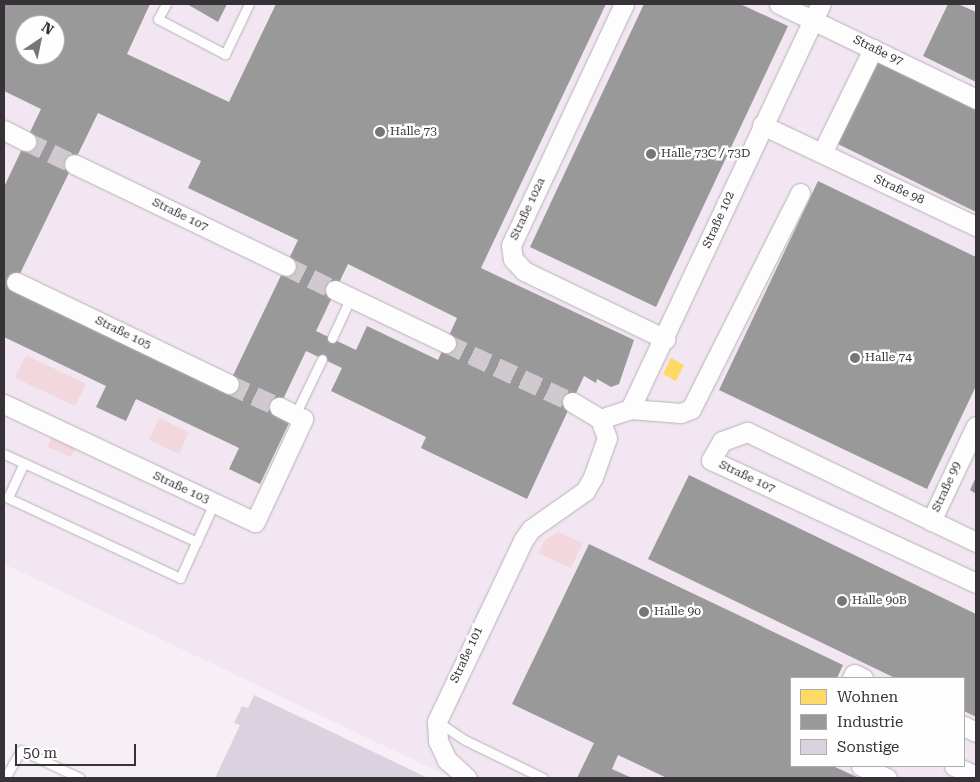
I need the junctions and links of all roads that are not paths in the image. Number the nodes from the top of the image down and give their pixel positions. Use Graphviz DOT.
graph roads {
  1 [pos="166,4"];
  2 [pos="249,4"];
  3 [pos="624,4"];
  4 [pos="780,4"];
  5 [pos="818,12"];
  6 [pos="873,49"];
  7 [pos="976,99"];
  8 [pos="762,125"];
  9 [pos="4,130"];
  10 [pos="26,141"];
  11 [pos="822,154"];
  12 [pos="74,164"];
  13 [pos="800,193"];
  14 [pos="976,226"];
  15 [pos="286,266"];
  16 [pos="16,282"];
  17 [pos="343,294"];
  18 [pos="332,338"];
  19 [pos="665,339"];
  20 [pos="446,343"];
  21 [pos="322,358"];
  22 [pos="229,384"];
  23 [pos="572,402"];
  24 [pos="4,404"];
  25 [pos="630,409"];
  26 [pos="292,414"];
  27 [pos="600,419"];
  28 [pos="976,426"];
  29 [pos="4,454"];
  30 [pos="24,463"];
  31 [pos="214,503"];
  32 [pos="931,521"];
  33 [pos="197,542"];
  34 [pos="976,542"];
  35 [pos="976,583"];
  36 [pos="437,721"];
  37 [pos="863,767"];
  38 [pos="956,767"];
  39 [pos="976,776"];
  40 [pos="5,778"];
  41 [pos="80,778"];
  42 [pos="468,778"];
  43 [pos="543,778"];
  44 [pos="888,778"];
  1 -- 2 [label="lane"];
  3 -- 19 [label="street, Straße 102a"];
  4 -- 5 [label="street, Straße 97"];
  5 -- 6 [label="street, Straße 97"];
  5 -- 8 [label="street, Straße 102"];
  6 -- 7 [label="street, Straße 97"];
  6 -- 11 [label="street"];
  8 -- 11 [label="street, Straße 98"];
  8 -- 19 [label="street, Straße 102"];
  9 -- 10 [label="street"];
  11 -- 14 [label="street, Straße 98"];
  12 -- 15 [label="street, Straße 107"];
  13 -- 25 [label="street"];
  16 -- 22 [label="street, Straße 105"];
  17 -- 18 [label="lane"];
  17 -- 20 [label="street"];
  19 -- 25 [label="street, Straße 102"];
  21 -- 26 [label="lane"];
  23 -- 27 [label="street"];
  24 -- 31 [label="street, Straße 103"];
  25 -- 27 [label="street"];
  26 -- 31 [label="street, Straße 103"];
  27 -- 36 [label="street, Straße 101"];
  28 -- 32 [label="street, Straße 99"];
  29 -- 30 [label="lane"];
  30 -- 33 [label="lane"];
  30 -- 33 [label="lane"];
  31 -- 33 [label="lane"];
  32 -- 34 [label="street, Straße 107"];
  32 -- 35 [label="street, Straße 107"];
  36 -- 42 [label="street"];
  36 -- 43 [label="lane"];
  37 -- 44 [label="street"];
  38 -- 39 [label="street"];
  40 -- 41 [label="lane"];
}
